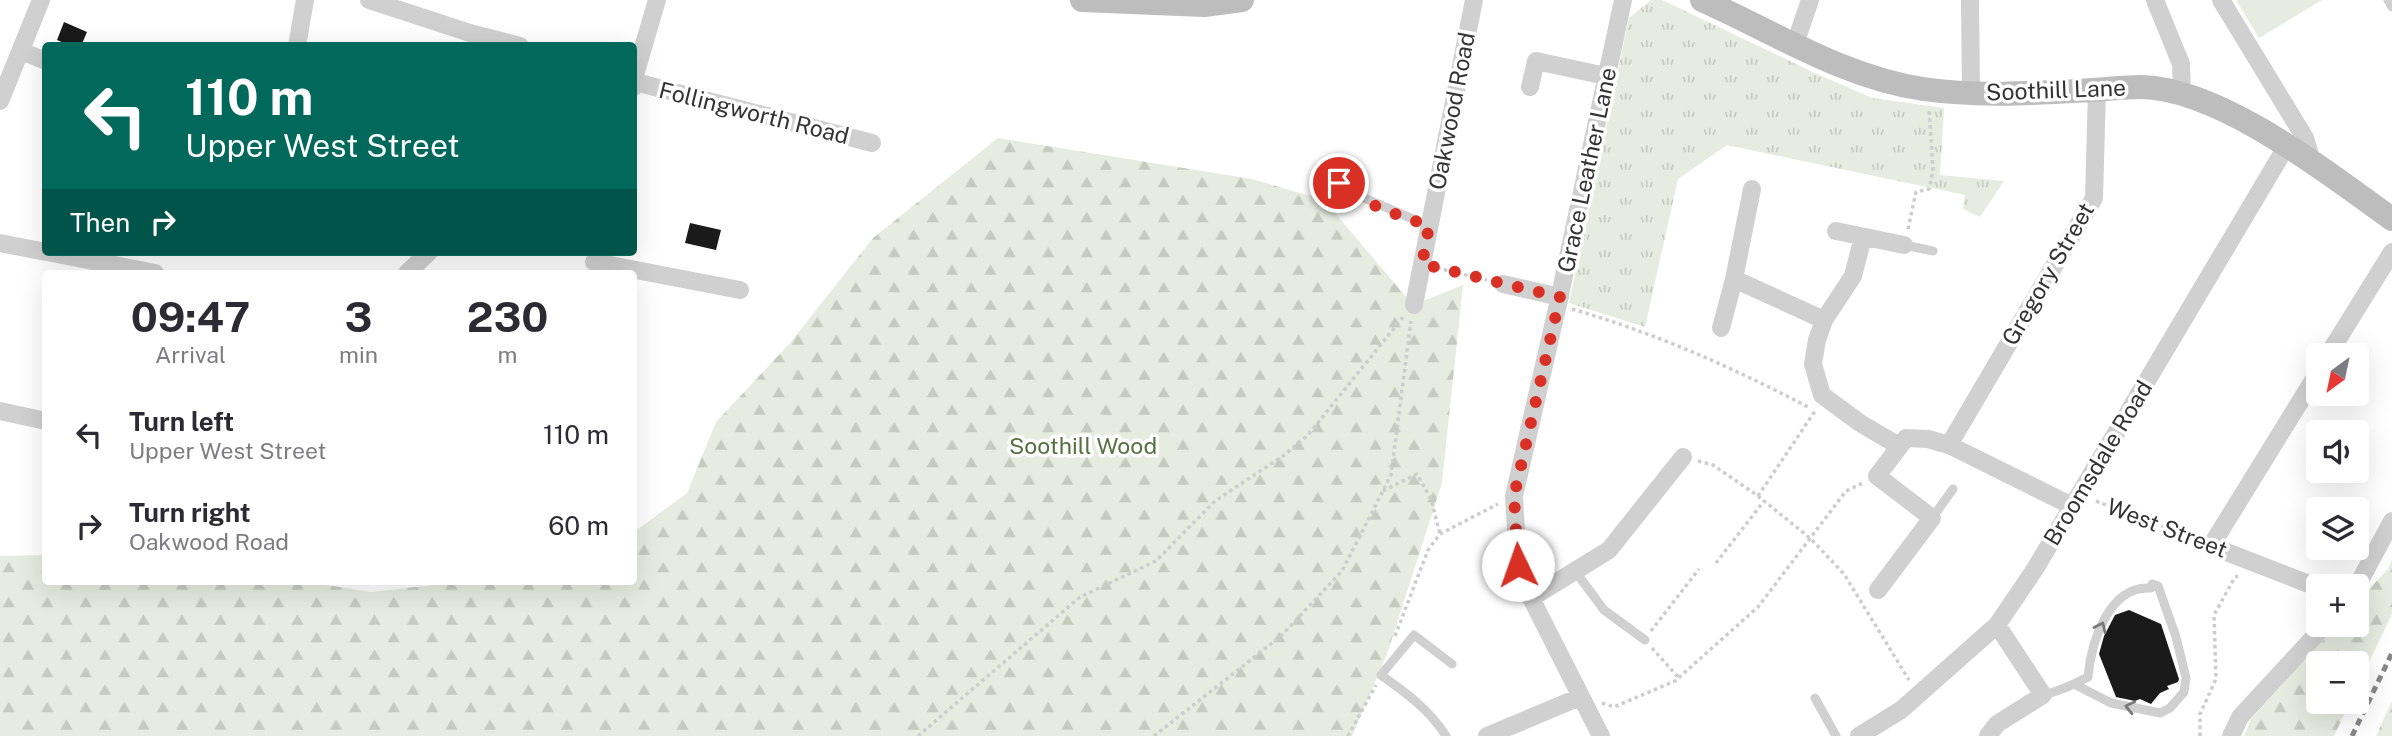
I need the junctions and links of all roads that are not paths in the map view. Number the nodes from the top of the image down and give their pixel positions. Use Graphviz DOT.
graph roads {
  1 [pos="41,0"];
  2 [pos="304,0"];
  3 [pos="369,0"];
  4 [pos="657,0"];
  5 [pos="1082,0"];
  6 [pos="1241,0"];
  7 [pos="1474,0"];
  8 [pos="1623,0"];
  9 [pos="1702,0"];
  10 [pos="1810,0"];
  11 [pos="1970,0"];
  12 [pos="2155,0"];
  13 [pos="2221,0"];
  14 [pos="2388,0"];
  15 [pos="2392,7"];
  16 [pos="470,39"];
  17 [pos="298,42"];
  18 [pos="491,42"];
  19 [pos="1795,44"];
  20 [pos="21,51"];
  21 [pos="42,59"];
  22 [pos="637,70"];
  23 [pos="1606,76"];
  24 [pos="637,81"];
  25 [pos="1530,87"];
  26 [pos="2097,90"];
  27 [pos="1971,93"];
  28 [pos="2182,94"];
  29 [pos="0,101"];
  30 [pos="872,143"];
  31 [pos="2286,146"];
  32 [pos="1341,158"];
  33 [pos="2312,161"];
  34 [pos="1752,189"];
  35 [pos="2392,219"];
  36 [pos="1429,226"];
  37 [pos="1836,231"];
  38 [pos="1863,237"];
  39 [pos="0,243"];
  40 [pos="1904,245"];
  41 [pos="42,251"];
  42 [pos="1933,251"];
  43 [pos="2392,252"];
  44 [pos="67,256"];
  45 [pos="425,256"];
  46 [pos="594,262"];
  47 [pos="139,270"];
  48 [pos="410,270"];
  49 [pos="636,270"];
  50 [pos="637,270"];
  51 [pos="1734,279"];
  52 [pos="1503,284"];
  53 [pos="740,290"];
  54 [pos="1559,301"];
  55 [pos="1414,305"];
  56 [pos="1824,320"];
  57 [pos="1721,328"];
  58 [pos="2335,343"];
  59 [pos="2306,392"];
  60 [pos="0,411"];
  61 [pos="42,420"];
  62 [pos="1949,444"];
  63 [pos="1899,446"];
  64 [pos="1683,457"];
  65 [pos="1953,489"];
  66 [pos="2072,506"];
  67 [pos="1932,517"];
  68 [pos="2392,521"];
  69 [pos="1575,571"];
  70 [pos="2363,574"];
  71 [pos="2306,583"];
  72 [pos="1878,590"];
  73 [pos="1531,598"];
  74 [pos="1997,625"];
  75 [pos="2314,637"];
  76 [pos="1645,640"];
  77 [pos="1452,664"];
  78 [pos="2074,684"];
  79 [pos="2043,695"];
  80 [pos="1580,697"];
  81 [pos="1815,698"];
  82 [pos="1446,736"];
  83 [pos="1487,736"];
  84 [pos="1601,736"];
  85 [pos="1836,736"];
  86 [pos="1860,736"];
  87 [pos="1988,736"];
  88 [pos="2231,736"];
  1 -- 20 [label="street"];
  2 -- 17 [label="street"];
  3 -- 16 [label="street"];
  4 -- 22 [label="street"];
  5 -- 6 [label="main road"];
  7 -- 36 [label="street, Oakwood Road"];
  8 -- 23 [label="street, Grace Leather Lane"];
  9 -- 19 [label="main road, Soothill Lane"];
  10 -- 19 [label="street"];
  11 -- 27 [label="street"];
  12 -- 28 [label="street"];
  13 -- 33 [label="street"];
  14 -- 15 [label="lane"];
  16 -- 18 [label="street"];
  19 -- 27 [label="main road, Soothill Lane"];
  20 -- 21 [label="street"];
  20 -- 29 [label="street"];
  23 -- 25 [label="street"];
  23 -- 54 [label="street, Grace Leather Lane"];
  24 -- 30 [label="street, Follingworth Road"];
  26 -- 27 [label="main road, Soothill Lane"];
  26 -- 28 [label="main road, Soothill Lane"];
  26 -- 62 [label="street, Gregory Street"];
  28 -- 31 [label="main road, Soothill Lane"];
  31 -- 33 [label="main road, Soothill Lane"];
  31 -- 66 [label="street, Broomsdale Road"];
  32 -- 36 [label="lane"];
  33 -- 35 [label="main road, Soothill Lane"];
  34 -- 51 [label="street"];
  36 -- 55 [label="street, Oakwood Road"];
  37 -- 38 [label="street"];
  38 -- 40 [label="street"];
  38 -- 56 [label="street"];
  39 -- 41 [label="street"];
  40 -- 42 [label="lane"];
  43 -- 58 [label="street"];
  44 -- 47 [label="street"];
  45 -- 48 [label="street"];
  46 -- 49 [label="street"];
  50 -- 53 [label="street"];
  51 -- 56 [label="street"];
  51 -- 57 [label="street"];
  52 -- 54 [label="street"];
  54 -- 73 [label="street, Grace Leather Lane"];
  56 -- 63 [label="street"];
  59 -- 71 [label="street, West Street"];
  60 -- 61 [label="street"];
  62 -- 63 [label="street, West Street"];
  62 -- 66 [label="street, West Street"];
  63 -- 67 [label="street"];
  64 -- 69 [label="street"];
  65 -- 67 [label="lane"];
  66 -- 74 [label="street, Broomsdale Road"];
  67 -- 72 [label="street"];
  68 -- 70 [label="street"];
  69 -- 73 [label="street"];
  69 -- 76 [label="lane"];
  73 -- 80 [label="street, Grace Leather Lane"];
  74 -- 79 [label="street"];
  74 -- 86 [label="street, Broomsdale Road"];
  75 -- 88 [label="street"];
  77 -- 82 [label="lane"];
  78 -- 78 [label="lane, one-way"];
  78 -- 79 [label="lane"];
  79 -- 87 [label="street"];
  80 -- 83 [label="street"];
  80 -- 84 [label="street, Grace Leather Lane"];
  81 -- 85 [label="lane"];
}
